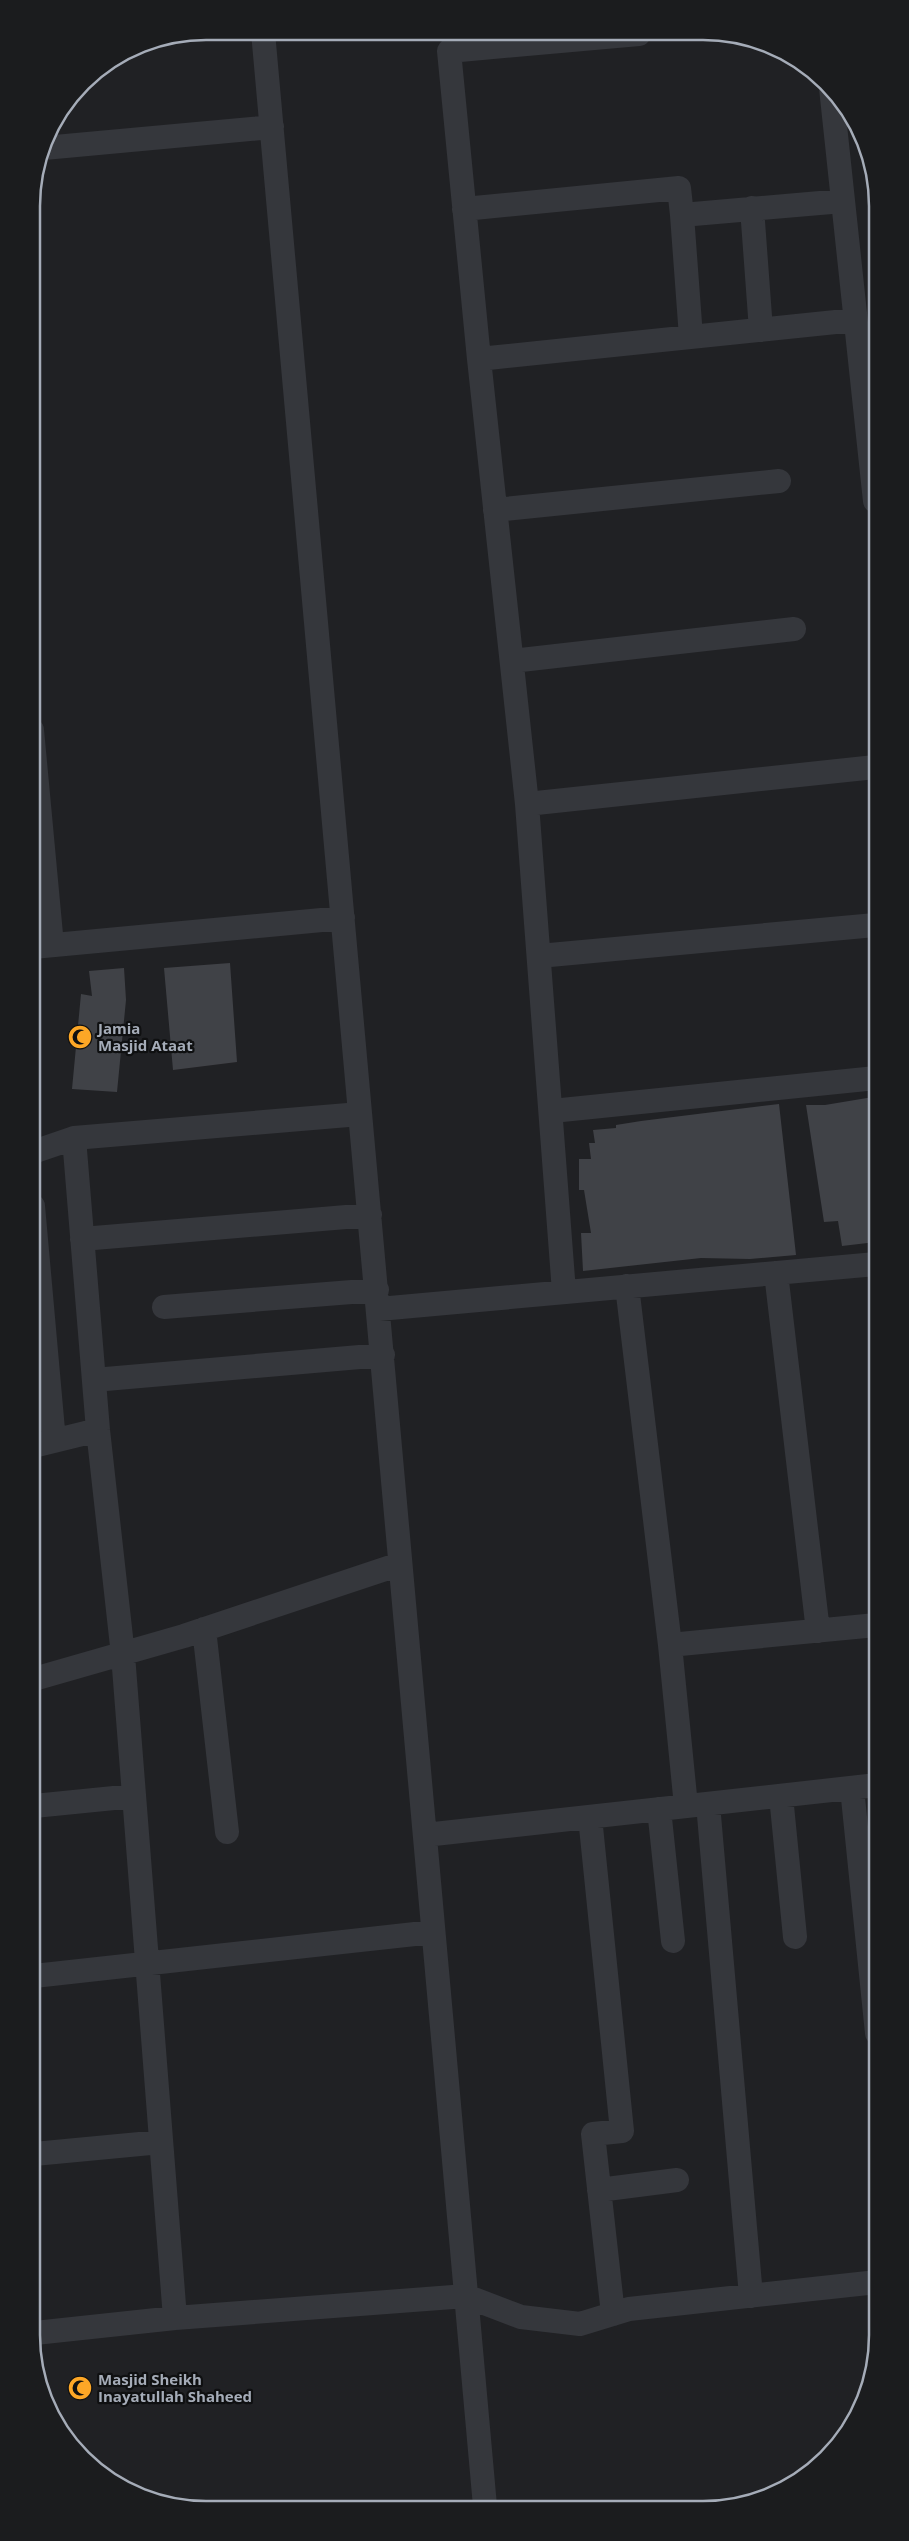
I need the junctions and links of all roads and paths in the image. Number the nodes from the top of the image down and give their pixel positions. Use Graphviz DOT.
graph roads {
  1 [pos="264,40"];
  2 [pos="572,40"];
  3 [pos="837,107"];
  4 [pos="272,127"];
  5 [pos="51,147"];
  6 [pos="843,200"];
  7 [pos="752,208"];
  8 [pos="464,209"];
  9 [pos="682,215"];
  10 [pos="856,320"];
  11 [pos="761,330"];
  12 [pos="691,337"];
  13 [pos="479,359"];
  14 [pos="869,444"];
  15 [pos="779,481"];
  16 [pos="495,510"];
  17 [pos="794,629"];
  18 [pos="512,661"];
  19 [pos="869,768"];
  20 [pos="527,804"];
  21 [pos="40,900"];
  22 [pos="342,918"];
  23 [pos="869,926"];
  24 [pos="42,946"];
  25 [pos="539,956"];
  26 [pos="869,1079"];
  27 [pos="552,1111"];
  28 [pos="360,1114"];
  29 [pos="74,1138"];
  30 [pos="40,1150"];
  31 [pos="370,1215"];
  32 [pos="82,1240"];
  33 [pos="869,1265"];
  34 [pos="776,1273"];
  35 [pos="627,1286"];
  36 [pos="564,1292"];
  37 [pos="378,1299"];
  38 [pos="164,1307"];
  39 [pos="383,1355"];
  40 [pos="40,1357"];
  41 [pos="94,1380"];
  42 [pos="98,1430"];
  43 [pos="44,1443"];
  44 [pos="400,1564"];
  45 [pos="869,1626"];
  46 [pos="204,1630"];
  47 [pos="818,1631"];
  48 [pos="670,1645"];
  49 [pos="123,1655"];
  50 [pos="40,1677"];
  51 [pos="869,1786"];
  52 [pos="852,1788"];
  53 [pos="134,1796"];
  54 [pos="782,1796"];
  55 [pos="40,1805"];
  56 [pos="697,1805"];
  57 [pos="659,1809"];
  58 [pos="590,1817"];
  59 [pos="227,1832"];
  60 [pos="425,1835"];
  61 [pos="869,1896"];
  62 [pos="433,1932"];
  63 [pos="795,1937"];
  64 [pos="673,1941"];
  65 [pos="147,1963"];
  66 [pos="40,1975"];
  67 [pos="161,2142"];
  68 [pos="40,2153"];
  69 [pos="677,2180"];
  70 [pos="600,2190"];
  71 [pos="869,2283"];
  72 [pos="466,2296"];
  73 [pos="751,2296"];
  74 [pos="613,2314"];
  75 [pos="175,2318"];
  76 [pos="40,2332"];
  77 [pos="485,2501"];
  1 -- 4 [label="street"];
  2 -- 8 [label="street"];
  3 -- 6 [label="street"];
  4 -- 5 [label="street"];
  4 -- 22 [label="street"];
  6 -- 7 [label="street"];
  6 -- 10 [label="street"];
  7 -- 9 [label="street"];
  7 -- 11 [label="street"];
  8 -- 9 [label="street"];
  8 -- 13 [label="street"];
  9 -- 12 [label="street"];
  10 -- 11 [label="street"];
  10 -- 14 [label="street"];
  11 -- 12 [label="street"];
  12 -- 13 [label="street"];
  13 -- 16 [label="street"];
  15 -- 16 [label="street"];
  16 -- 18 [label="street"];
  17 -- 18 [label="street"];
  18 -- 20 [label="street"];
  19 -- 20 [label="street"];
  20 -- 25 [label="street"];
  21 -- 24 [label="street"];
  22 -- 24 [label="street"];
  22 -- 28 [label="street"];
  23 -- 25 [label="street"];
  25 -- 27 [label="street"];
  26 -- 27 [label="street"];
  27 -- 36 [label="street"];
  28 -- 29 [label="street"];
  28 -- 31 [label="street"];
  29 -- 30 [label="street"];
  29 -- 32 [label="street"];
  31 -- 32 [label="street"];
  31 -- 37 [label="street"];
  32 -- 41 [label="street"];
  33 -- 34 [label="street"];
  34 -- 35 [label="street"];
  34 -- 47 [label="street"];
  35 -- 36 [label="street"];
  35 -- 48 [label="street"];
  36 -- 37 [label="street"];
  37 -- 38 [label="street"];
  37 -- 39 [label="street"];
  39 -- 41 [label="street"];
  39 -- 44 [label="street"];
  40 -- 43 [label="street"];
  41 -- 42 [label="street"];
  42 -- 43 [label="street"];
  42 -- 49 [label="street"];
  44 -- 46 [label="street"];
  44 -- 60 [label="street"];
  45 -- 47 [label="street"];
  46 -- 49 [label="street"];
  46 -- 59 [label="street"];
  47 -- 48 [label="street"];
  48 -- 56 [label="street"];
  49 -- 50 [label="street"];
  49 -- 53 [label="street"];
  51 -- 52 [label="street"];
  52 -- 54 [label="street"];
  52 -- 61 [label="street"];
  53 -- 55 [label="street"];
  53 -- 65 [label="street"];
  54 -- 56 [label="street"];
  54 -- 63 [label="street"];
  56 -- 57 [label="street"];
  56 -- 73 [label="street"];
  57 -- 58 [label="street"];
  57 -- 64 [label="street"];
  58 -- 60 [label="street"];
  58 -- 70 [label="street"];
  60 -- 62 [label="street"];
  62 -- 65 [label="street"];
  62 -- 72 [label="street"];
  65 -- 66 [label="street"];
  65 -- 67 [label="street"];
  67 -- 68 [label="street"];
  67 -- 75 [label="street"];
  69 -- 70 [label="street"];
  70 -- 74 [label="street"];
  71 -- 73 [label="street"];
  72 -- 74 [label="street"];
  72 -- 75 [label="street"];
  72 -- 77 [label="street"];
  73 -- 74 [label="street"];
  75 -- 76 [label="street"];
}
